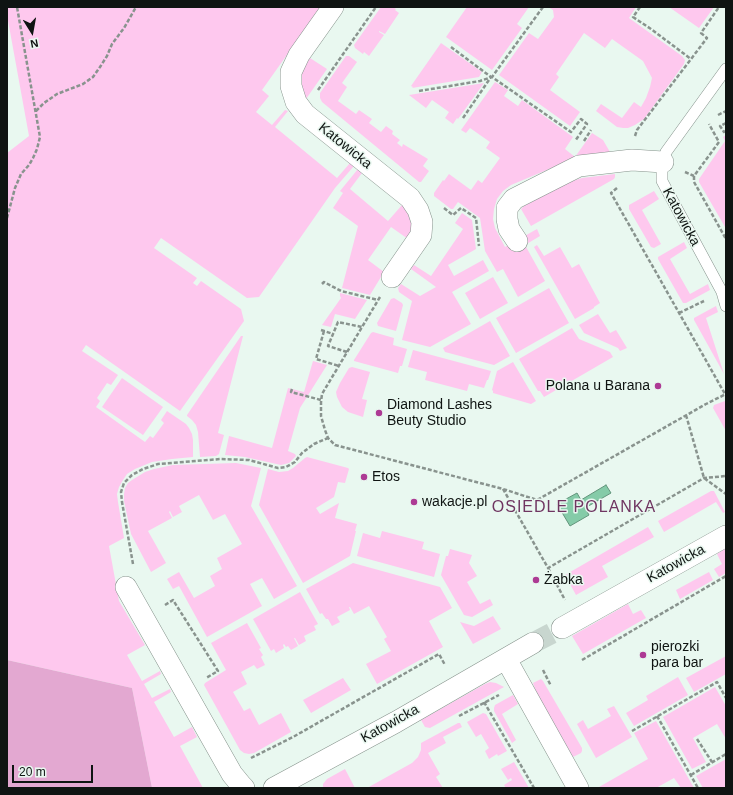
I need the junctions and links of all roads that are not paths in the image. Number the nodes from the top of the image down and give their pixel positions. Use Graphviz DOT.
graph roads {
  1 [pos="333,7"];
  2 [pos="726,69"];
  3 [pos="663,162"];
  4 [pos="517,241"];
  5 [pos="392,277"];
  6 [pos="726,306"];
  7 [pos="726,536"];
  8 [pos="126,587"];
  9 [pos="562,628"];
  10 [pos="533,643"];
  11 [pos="506,659"];
  12 [pos="244,788"];
  13 [pos="274,788"];
  14 [pos="578,788"];
  1 -- 5 [label="street, Katowicka"];
  2 -- 3 [label="lane, Katowicka"];
  3 -- 4 [label="street"];
  3 -- 6 [label="lane, Katowicka"];
  7 -- 9 [label="street, Katowicka"];
  8 -- 12 [label="street"];
  10 -- 11 [label="street, Katowicka"];
  11 -- 13 [label="street, Katowicka"];
  11 -- 14 [label="street"];
}
